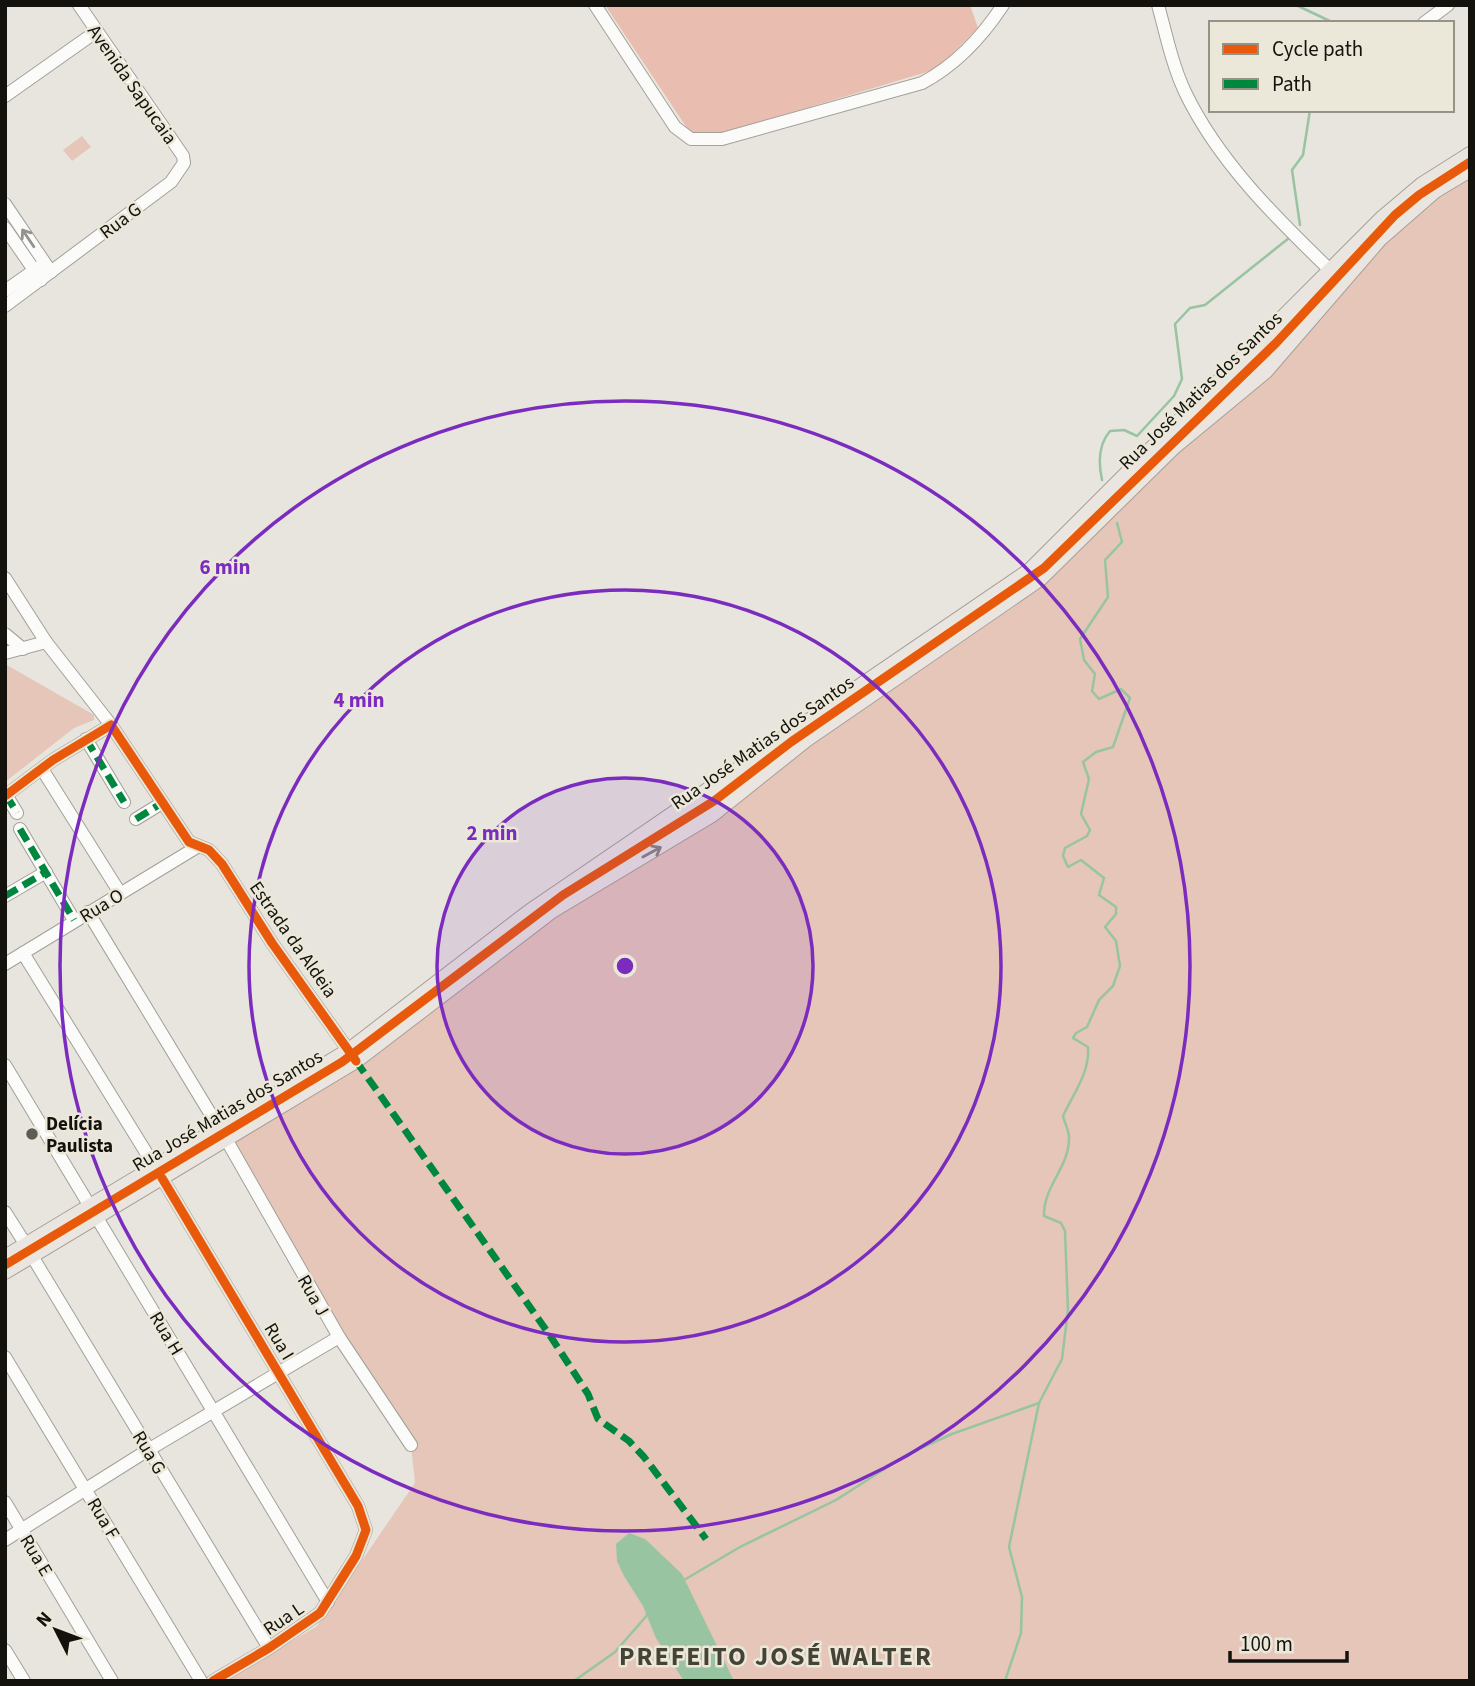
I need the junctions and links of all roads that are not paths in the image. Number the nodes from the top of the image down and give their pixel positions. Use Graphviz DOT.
graph roads {
  1 [pos="79,5"];
  2 [pos="595,5"];
  3 [pos="1003,5"];
  4 [pos="1158,5"];
  5 [pos="1448,5"];
  6 [pos="1427,21"];
  7 [pos="97,31"];
  8 [pos="5,96"];
  9 [pos="1470,154"];
  10 [pos="184,163"];
  11 [pos="1470,170"];
  12 [pos="5,204"];
  13 [pos="5,228"];
  14 [pos="1330,270"];
  15 [pos="43,271"];
  16 [pos="5,291"];
  17 [pos="5,306"];
  18 [pos="1258,343"];
  19 [pos="1276,359"];
  20 [pos="1241,360"];
  21 [pos="1255,380"];
  22 [pos="5,578"];
  23 [pos="5,634"];
  24 [pos="46,642"];
  25 [pos="23,649"];
  26 [pos="5,653"];
  27 [pos="111,725"];
  28 [pos="86,739"];
  29 [pos="42,769"];
  30 [pos="699,795"];
  31 [pos="6,796"];
  32 [pos="124,802"];
  33 [pos="162,803"];
  34 [pos="17,813"];
  35 [pos="670,815"];
  36 [pos="712,815"];
  37 [pos="136,819"];
  38 [pos="20,829"];
  39 [pos="682,835"];
  40 [pos="197,847"];
  41 [pos="46,872"];
  42 [pos="120,893"];
  43 [pos="5,896"];
  44 [pos="88,912"];
  45 [pos="74,920"];
  46 [pos="23,953"];
  47 [pos="5,964"];
  48 [pos="352,1055"];
  49 [pos="5,1065"];
  50 [pos="222,1134"];
  51 [pos="158,1172"];
  52 [pos="5,1212"];
  53 [pos="93,1212"];
  54 [pos="29,1251"];
  55 [pos="5,1257"];
  56 [pos="5,1272"];
  57 [pos="339,1337"];
  58 [pos="5,1357"];
  59 [pos="279,1373"];
  60 [pos="214,1412"];
  61 [pos="411,1445"];
  62 [pos="148,1450"];
  63 [pos="87,1490"];
  64 [pos="5,1502"];
  65 [pos="365,1523"];
  66 [pos="22,1530"];
  67 [pos="5,1540"];
  68 [pos="328,1602"];
  69 [pos="269,1648"];
  70 [pos="5,1650"];
  71 [pos="24,1681"];
  72 [pos="112,1681"];
  73 [pos="201,1681"];
  74 [pos="212,1681"];
  1 -- 7 [label="street, Avenida Sapucaia"];
  2 -- 3 [label="street"];
  4 -- 14 [label="street"];
  5 -- 6 [label="street"];
  7 -- 8 [label="street"];
  7 -- 10 [label="street, Avenida Sapucaia"];
  9 -- 14 [label="main road, Rua José Matias dos Santos"];
  10 -- 15 [label="street, Rua G"];
  11 -- 19 [label="main road, Rua José Matias dos Santos"];
  15 -- 12 [label="street, one-way"];
  13 -- 15 [label="street"];
  14 -- 18 [label="main road, Rua José Matias dos Santos"];
  15 -- 16 [label="street"];
  15 -- 17 [label="street"];
  18 -- 19 [label="main road"];
  18 -- 20 [label="main road, Rua José Matias dos Santos"];
  19 -- 21 [label="main road, Rua José Matias dos Santos"];
  20 -- 21 [label="main road"];
  20 -- 30 [label="main road, Rua José Matias dos Santos"];
  21 -- 36 [label="main road, Rua José Matias dos Santos"];
  22 -- 24 [label="street, Estrada da Aldeia"];
  23 -- 25 [label="street"];
  24 -- 25 [label="street"];
  24 -- 27 [label="street, Estrada da Aldeia"];
  25 -- 26 [label="street"];
  27 -- 28 [label="street"];
  27 -- 33 [label="street, Estrada da Aldeia"];
  28 -- 29 [label="street"];
  28 -- 32 [label="street"];
  29 -- 31 [label="street"];
  29 -- 42 [label="street"];
  30 -- 35 [label="main road, Rua José Matias dos Santos"];
  30 -- 36 [label="main road"];
  31 -- 34 [label="street"];
  33 -- 37 [label="street"];
  33 -- 40 [label="street, Estrada da Aldeia"];
  35 -- 39 [label="main road"];
  35 -- 48 [label="main road, Rua José Matias dos Santos"];
  36 -- 39 [label="main road, Rua José Matias dos Santos"];
  38 -- 41 [label="street"];
  48 -- 39 [label="main road, Rua José Matias dos Santos, one-way"];
  40 -- 42 [label="street, Rua O"];
  40 -- 48 [label="street, Estrada da Aldeia"];
  41 -- 43 [label="street"];
  41 -- 45 [label="street"];
  42 -- 44 [label="street, Rua O"];
  44 -- 45 [label="street, Rua O"];
  44 -- 50 [label="street, Rua J"];
  45 -- 46 [label="street, Rua O"];
  46 -- 47 [label="street, Rua O"];
  46 -- 51 [label="street, Rua I"];
  48 -- 50 [label="main road, Rua José Matias dos Santos"];
  49 -- 53 [label="street, Rua H"];
  50 -- 51 [label="main road, Rua José Matias dos Santos"];
  50 -- 57 [label="street, Rua J"];
  51 -- 53 [label="main road, Rua José Matias dos Santos"];
  51 -- 59 [label="street, Rua I"];
  52 -- 54 [label="street, Rua G"];
  53 -- 54 [label="main road, Rua José Matias dos Santos"];
  53 -- 60 [label="street, Rua H"];
  54 -- 55 [label="main road, Rua José Matias dos Santos"];
  54 -- 56 [label="main road, Rua José Matias dos Santos"];
  54 -- 62 [label="street, Rua G"];
  57 -- 59 [label="street"];
  57 -- 61 [label="street, Rua J"];
  58 -- 63 [label="street, Rua F"];
  59 -- 60 [label="street"];
  59 -- 65 [label="street, Rua I"];
  60 -- 62 [label="street"];
  60 -- 68 [label="street, Rua H"];
  62 -- 63 [label="street"];
  62 -- 69 [label="street, Rua G"];
  63 -- 66 [label="street"];
  63 -- 73 [label="street, Rua F"];
  64 -- 66 [label="street, Rua E"];
  65 -- 68 [label="street, Rua L"];
  66 -- 67 [label="street"];
  66 -- 72 [label="street, Rua E"];
  68 -- 69 [label="street, Rua L"];
  69 -- 74 [label="street, Rua L"];
  70 -- 71 [label="street"];
}
